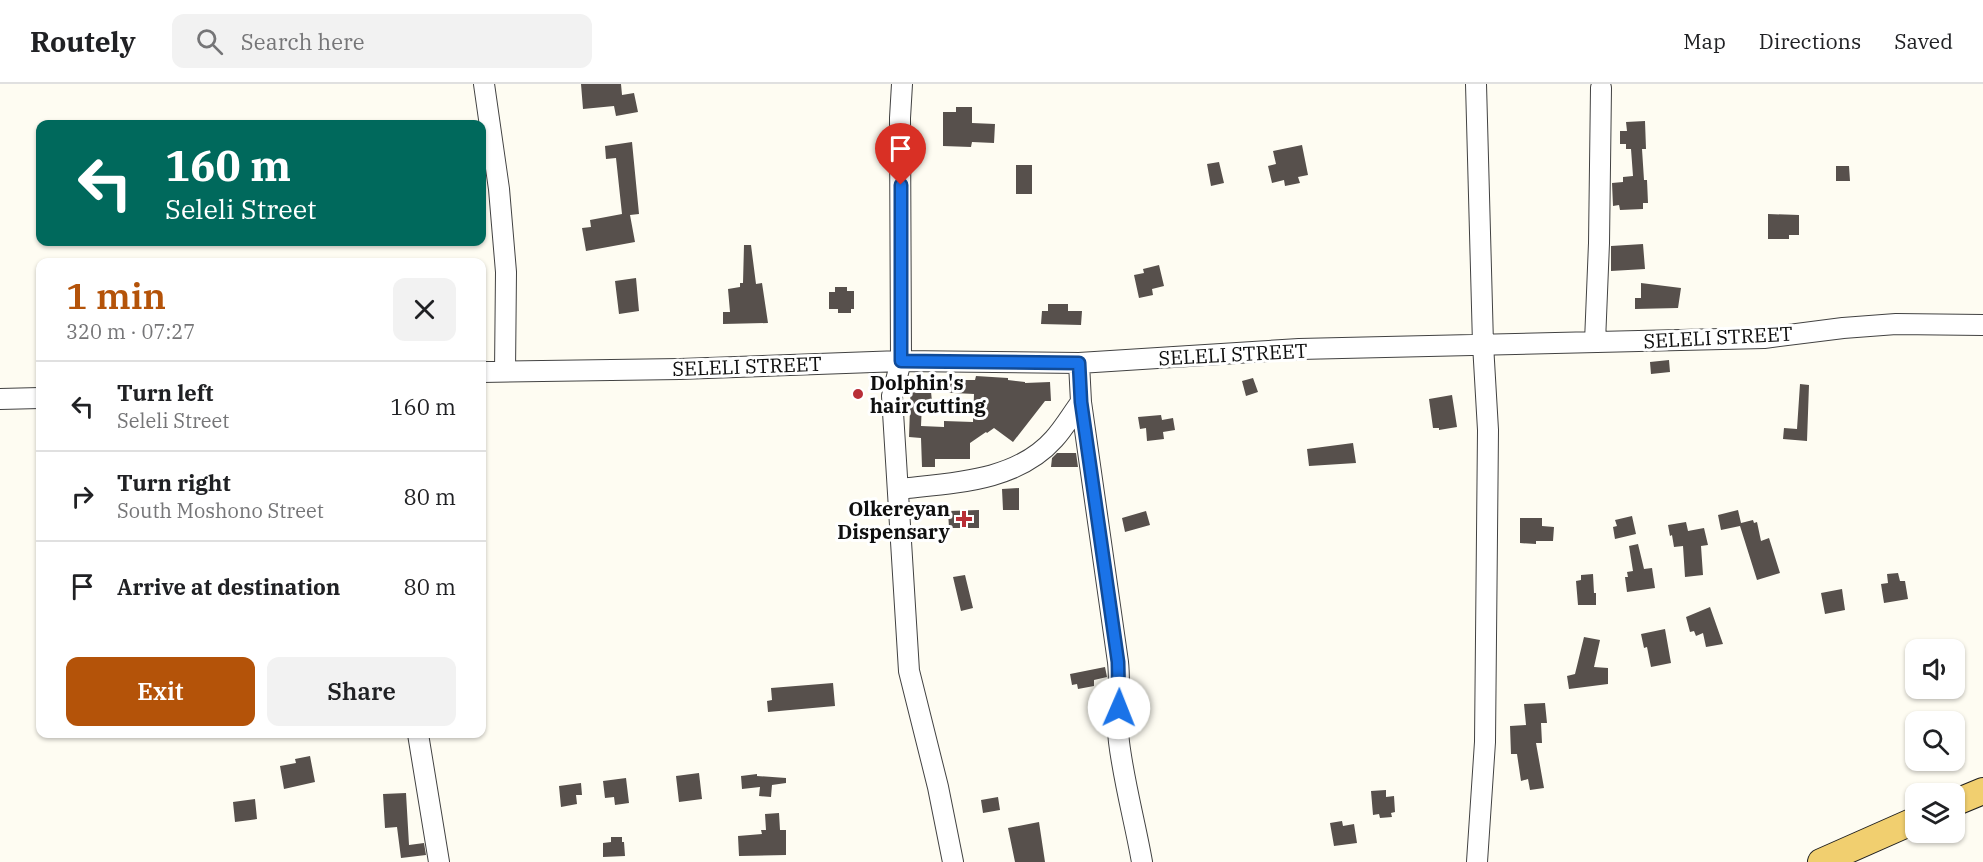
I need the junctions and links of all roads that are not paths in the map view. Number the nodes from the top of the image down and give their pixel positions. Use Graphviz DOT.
graph roads {
  1 [pos="484,84"];
  2 [pos="902,84"];
  3 [pos="1476,84"];
  4 [pos="1601,88"];
  5 [pos="1983,325"];
  6 [pos="1595,342"];
  7 [pos="1483,344"];
  8 [pos="901,361"];
  9 [pos="1079,363"];
  10 [pos="505,371"];
  11 [pos="486,372"];
  12 [pos="36,398"];
  13 [pos="0,399"];
  14 [pos="1081,402"];
  15 [pos="898,489"];
  16 [pos="419,738"];
  17 [pos="1983,791"];
  18 [pos="1965,798"];
  19 [pos="1905,825"];
  20 [pos="439,862"];
  21 [pos="954,862"];
  22 [pos="1142,862"];
  23 [pos="1477,862"];
  24 [pos="1821,862"];
  1 -- 10 [label="street"];
  2 -- 8 [label="street"];
  3 -- 7 [label="street"];
  4 -- 6 [label="street"];
  5 -- 6 [label="street, SELELI STREET"];
  6 -- 7 [label="street, SELELI STREET"];
  7 -- 9 [label="street, SELELI STREET"];
  7 -- 23 [label="street"];
  8 -- 9 [label="street, SELELI STREET"];
  8 -- 10 [label="street, SELELI STREET"];
  8 -- 15 [label="street"];
  9 -- 14 [label="street"];
  10 -- 11 [label="street, SELELI STREET"];
  12 -- 13 [label="street"];
  14 -- 15 [label="street"];
  14 -- 22 [label="street"];
  15 -- 21 [label="street"];
  16 -- 20 [label="street"];
  17 -- 18 [label="main road"];
  19 -- 24 [label="main road"];
}
